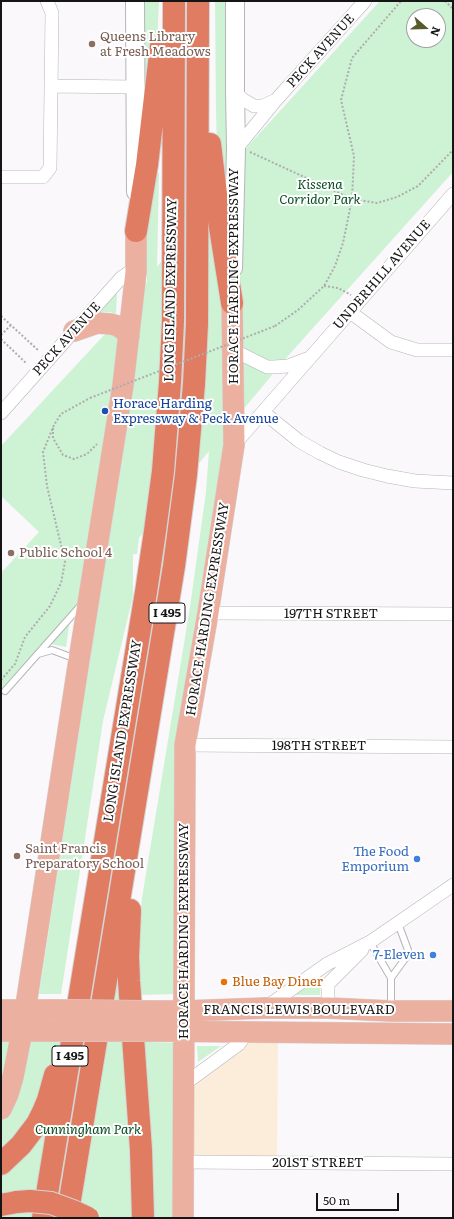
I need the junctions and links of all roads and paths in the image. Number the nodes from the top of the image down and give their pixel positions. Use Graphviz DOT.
graph roads {
  1 [pos="47,1"];
  2 [pos="135,1"];
  3 [pos="164,1"];
  4 [pos="174,1"];
  5 [pos="198,1"];
  6 [pos="203,1"];
  7 [pos="235,1"];
  8 [pos="365,1"];
  9 [pos="401,1"];
  10 [pos="445,1"];
  11 [pos="453,9"];
  12 [pos="51,86"];
  13 [pos="135,87"];
  14 [pos="235,91"];
  15 [pos="276,100"];
  16 [pos="241,150"];
  17 [pos="453,150"];
  18 [pos="1,177"];
  19 [pos="453,194"];
  20 [pos="352,198"];
  21 [pos="136,231"];
  22 [pos="136,272"];
  23 [pos="324,286"];
  24 [pos="360,300"];
  25 [pos="232,303"];
  26 [pos="350,312"];
  27 [pos="1,316"];
  28 [pos="11,325"];
  29 [pos="74,331"];
  30 [pos="1,335"];
  31 [pos="128,336"];
  32 [pos="1,339"];
  33 [pos="233,350"];
  34 [pos="453,350"];
  35 [pos="39,351"];
  36 [pos="310,357"];
  37 [pos="27,364"];
  38 [pos="263,412"];
  39 [pos="1,413"];
  40 [pos="54,425"];
  41 [pos="115,436"];
  42 [pos="234,446"];
  43 [pos="453,483"];
  44 [pos="89,595"];
  45 [pos="208,613"];
  46 [pos="453,614"];
  47 [pos="36,654"];
  48 [pos="79,660"];
  49 [pos="1,680"];
  50 [pos="5,691"];
  51 [pos="148,722"];
  52 [pos="185,745"];
  53 [pos="453,747"];
  54 [pos="453,885"];
  55 [pos="96,895"];
  56 [pos="398,923"];
  57 [pos="370,942"];
  58 [pos="391,978"];
  59 [pos="265,1008"];
  60 [pos="328,1008"];
  61 [pos="1,1010"];
  62 [pos="26,1010"];
  63 [pos="184,1011"];
  64 [pos="391,1011"];
  65 [pos="453,1011"];
  66 [pos="1,1031"];
  67 [pos="22,1031"];
  68 [pos="183,1032"];
  69 [pos="247,1033"];
  70 [pos="453,1034"];
  71 [pos="183,1085"];
  72 [pos="1,1109"];
  73 [pos="183,1162"];
  74 [pos="1,1164"];
  75 [pos="453,1164"];
  76 [pos="9,1203"];
  77 [pos="43,1218"];
  78 [pos="67,1218"];
  79 [pos="88,1218"];
  80 [pos="143,1218"];
  81 [pos="183,1218"];
  1 -- 12 [label="street"];
  2 -- 13 [label="main road"];
  3 -- 21 [label="highway"];
  4 -- 55 [label="highway, LONG ISLAND EXPRESSWAY / I 495"];
  5 -- 51 [label="highway, LONG ISLAND EXPRESSWAY / I 495"];
  6 -- 25 [label="highway"];
  7 -- 14 [label="main road, HORACE HARDING EXPRESSWAY"];
  8 -- 15 [label="street, PECK AVENUE"];
  9 -- 20 [label="path"];
  10 -- 11 [label="path"];
  12 -- 13 [label="street"];
  12 -- 18 [label="street"];
  13 -- 21 [label="main road"];
  14 -- 15 [label="street"];
  14 -- 16 [label="main road, HORACE HARDING EXPRESSWAY"];
  15 -- 16 [label="street, PECK AVENUE"];
  16 -- 20 [label="path"];
  16 -- 25 [label="main road, HORACE HARDING EXPRESSWAY"];
  17 -- 20 [label="path"];
  19 -- 24 [label="street, UNDERHILL AVENUE"];
  20 -- 23 [label="path"];
  21 -- 22 [label="main road"];
  22 -- 29 [label="street, PECK AVENUE"];
  22 -- 31 [label="main road"];
  23 -- 24 [label="path"];
  23 -- 40 [label="path, bridge"];
  24 -- 26 [label="street, UNDERHILL AVENUE"];
  25 -- 33 [label="main road, HORACE HARDING EXPRESSWAY"];
  26 -- 34 [label="street"];
  26 -- 36 [label="street, UNDERHILL AVENUE"];
  27 -- 28 [label="path"];
  28 -- 30 [label="path"];
  28 -- 35 [label="path"];
  29 -- 31 [label="main road"];
  29 -- 39 [label="street, PECK AVENUE"];
  31 -- 41 [label="main road"];
  32 -- 37 [label="path"];
  33 -- 36 [label="street, UNDERHILL AVENUE"];
  33 -- 42 [label="main road, HORACE HARDING EXPRESSWAY"];
  36 -- 38 [label="street, UNDERHILL AVENUE"];
  38 -- 42 [label="street, UNDERHILL AVENUE"];
  38 -- 43 [label="street"];
  40 -- 41 [label="path"];
  40 -- 49 [label="path"];
  41 -- 44 [label="main road"];
  42 -- 45 [label="main road, HORACE HARDING EXPRESSWAY"];
  44 -- 47 [label="lane"];
  44 -- 48 [label="main road"];
  45 -- 46 [label="street, 197TH STREET"];
  45 -- 52 [label="main road, HORACE HARDING EXPRESSWAY"];
  47 -- 48 [label="lane"];
  47 -- 50 [label="lane"];
  48 -- 62 [label="main road"];
  51 -- 78 [label="highway, LONG ISLAND EXPRESSWAY / I 495"];
  51 -- 80 [label="highway"];
  52 -- 53 [label="street, 198TH STREET"];
  52 -- 63 [label="main road, HORACE HARDING EXPRESSWAY"];
  54 -- 56 [label="street"];
  55 -- 74 [label="highway"];
  55 -- 77 [label="highway, LONG ISLAND EXPRESSWAY / I 495"];
  56 -- 57 [label="street"];
  56 -- 58 [label="lane"];
  57 -- 58 [label="lane"];
  57 -- 59 [label="street"];
  57 -- 60 [label="street"];
  58 -- 64 [label="lane"];
  59 -- 60 [label="main road, FRANCIS LEWIS BOULEVARD"];
  59 -- 63 [label="main road, FRANCIS LEWIS BOULEVARD"];
  60 -- 64 [label="main road, FRANCIS LEWIS BOULEVARD"];
  61 -- 62 [label="main road, FRANCIS LEWIS BOULEVARD"];
  62 -- 63 [label="main road, FRANCIS LEWIS BOULEVARD, bridge"];
  62 -- 67 [label="main road"];
  63 -- 68 [label="main road, HORACE HARDING EXPRESSWAY"];
  64 -- 65 [label="main road, FRANCIS LEWIS BOULEVARD"];
  66 -- 67 [label="main road, FRANCIS LEWIS BOULEVARD"];
  67 -- 68 [label="main road, FRANCIS LEWIS BOULEVARD, bridge"];
  67 -- 72 [label="main road"];
  68 -- 69 [label="main road, FRANCIS LEWIS BOULEVARD"];
  68 -- 71 [label="main road, HORACE HARDING EXPRESSWAY"];
  69 -- 70 [label="main road, FRANCIS LEWIS BOULEVARD"];
  69 -- 71 [label="street"];
  71 -- 73 [label="main road, HORACE HARDING EXPRESSWAY"];
  73 -- 75 [label="street, 201ST STREET"];
  73 -- 81 [label="main road, HORACE HARDING EXPRESSWAY"];
  76 -- 79 [label="highway, bridge"];
}
